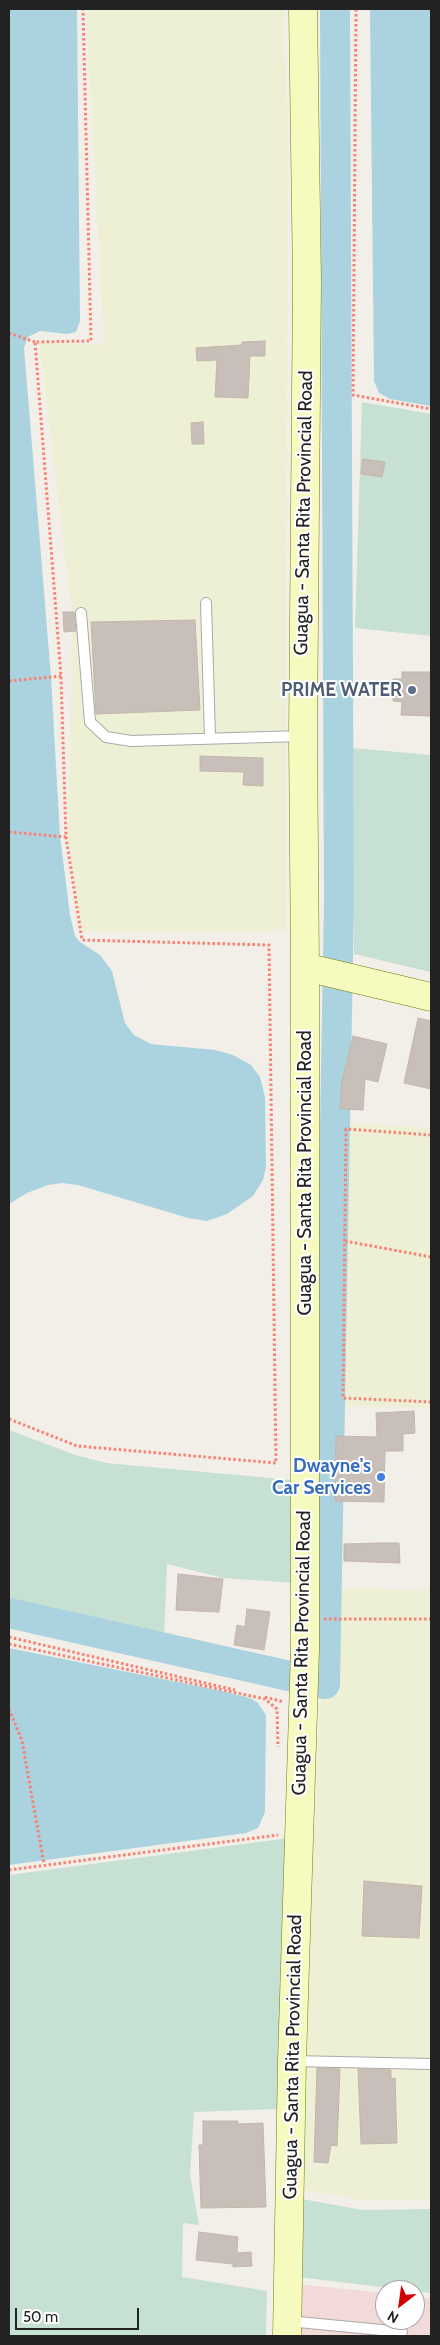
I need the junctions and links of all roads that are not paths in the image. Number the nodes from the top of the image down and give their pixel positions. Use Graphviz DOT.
graph roads {
  1 [pos="302,9"];
  2 [pos="206,603"];
  3 [pos="81,612"];
  4 [pos="303,736"];
  5 [pos="210,738"];
  6 [pos="314,969"];
  7 [pos="431,996"];
  8 [pos="292,2061"];
  9 [pos="431,2064"];
  10 [pos="287,2328"];
  11 [pos="402,2332"];
  1 -- 4 [label="main road, Guagua - Santa Rita Provincial Road"];
  2 -- 5 [label="lane"];
  3 -- 5 [label="lane"];
  4 -- 5 [label="lane"];
  4 -- 6 [label="main road, Guagua - Santa Rita Provincial Road"];
  6 -- 7 [label="main road"];
  6 -- 8 [label="main road, Guagua - Santa Rita Provincial Road"];
  8 -- 9 [label="lane"];
  8 -- 10 [label="main road, Guagua - Santa Rita Provincial Road"];
  10 -- 11 [label="lane"];
}
